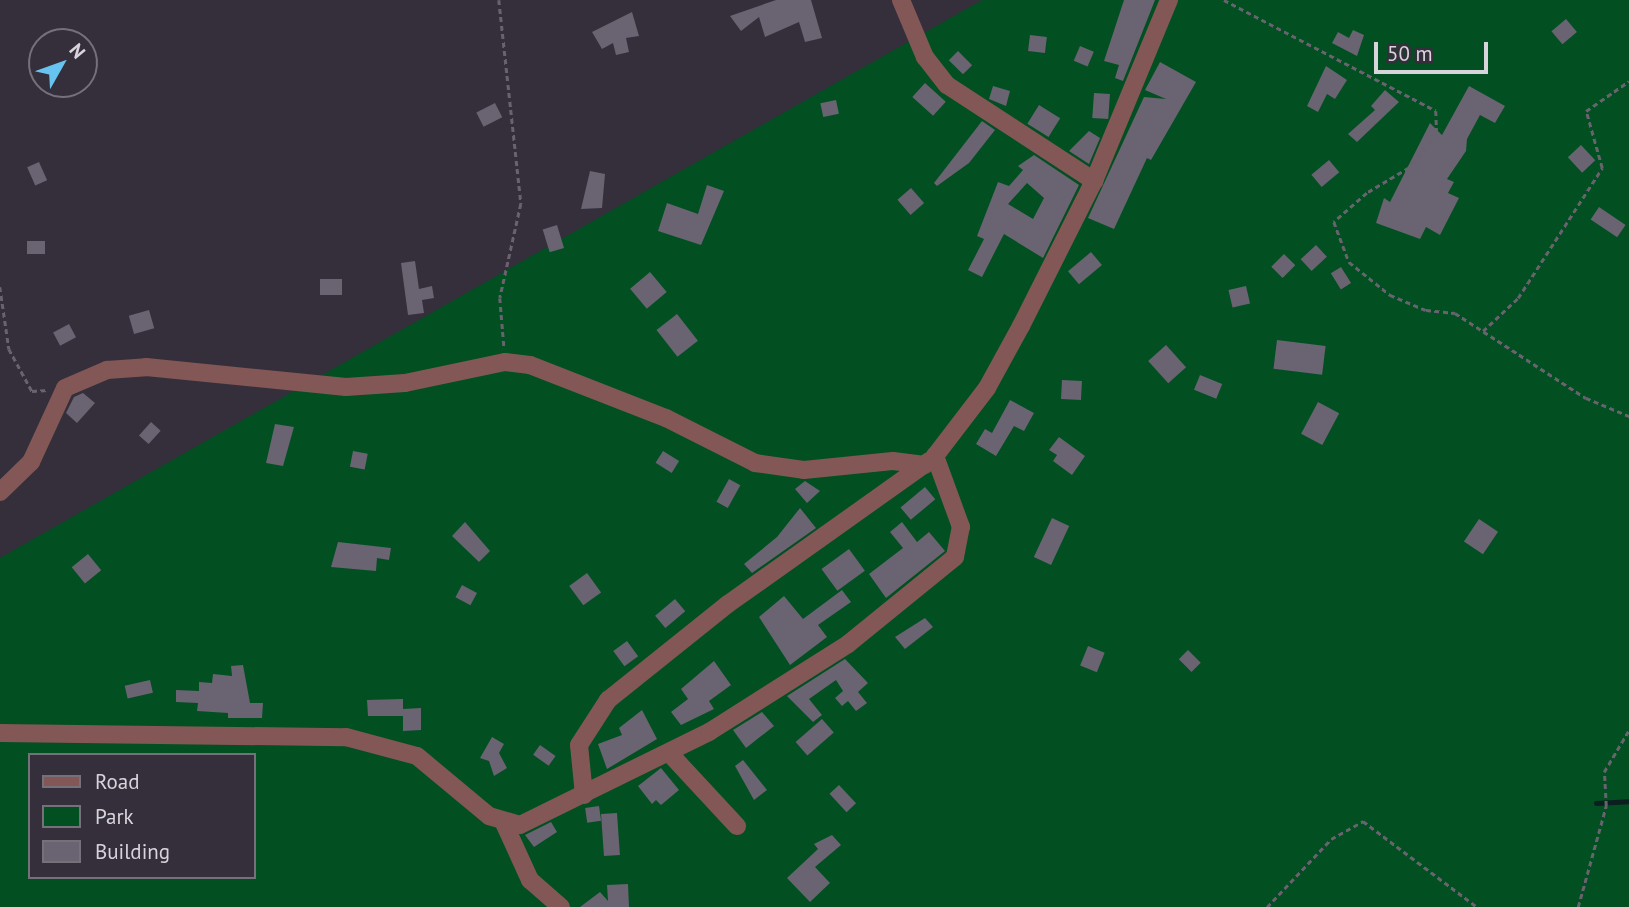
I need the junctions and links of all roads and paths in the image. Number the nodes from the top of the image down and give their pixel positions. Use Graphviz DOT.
graph roads {
  1 [pos="499,0"];
  2 [pos="901,0"];
  3 [pos="1169,0"];
  4 [pos="1224,0"];
  5 [pos="1629,81"];
  6 [pos="1094,181"];
  7 [pos="0,287"];
  8 [pos="1483,331"];
  9 [pos="505,362"];
  10 [pos="65,388"];
  11 [pos="1629,416"];
  12 [pos="930,461"];
  13 [pos="0,492"];
  14 [pos="1629,730"];
  15 [pos="0,733"];
  16 [pos="671,755"];
  17 [pos="584,795"];
  18 [pos="504,823"];
  19 [pos="737,826"];
  20 [pos="561,907"];
  21 [pos="1267,907"];
  22 [pos="1477,907"];
  23 [pos="1578,907"];
  1 -- 9 [label="path"];
  2 -- 6 [label="street"];
  3 -- 6 [label="street"];
  4 -- 8 [label="path"];
  5 -- 8 [label="path"];
  6 -- 12 [label="street"];
  7 -- 10 [label="path"];
  8 -- 11 [label="path"];
  9 -- 10 [label="street"];
  9 -- 12 [label="street"];
  10 -- 13 [label="street"];
  12 -- 16 [label="street"];
  12 -- 17 [label="street"];
  14 -- 23 [label="path"];
  15 -- 18 [label="street"];
  16 -- 17 [label="street"];
  16 -- 19 [label="street"];
  17 -- 18 [label="street"];
  18 -- 20 [label="street"];
  21 -- 22 [label="path"];
}
